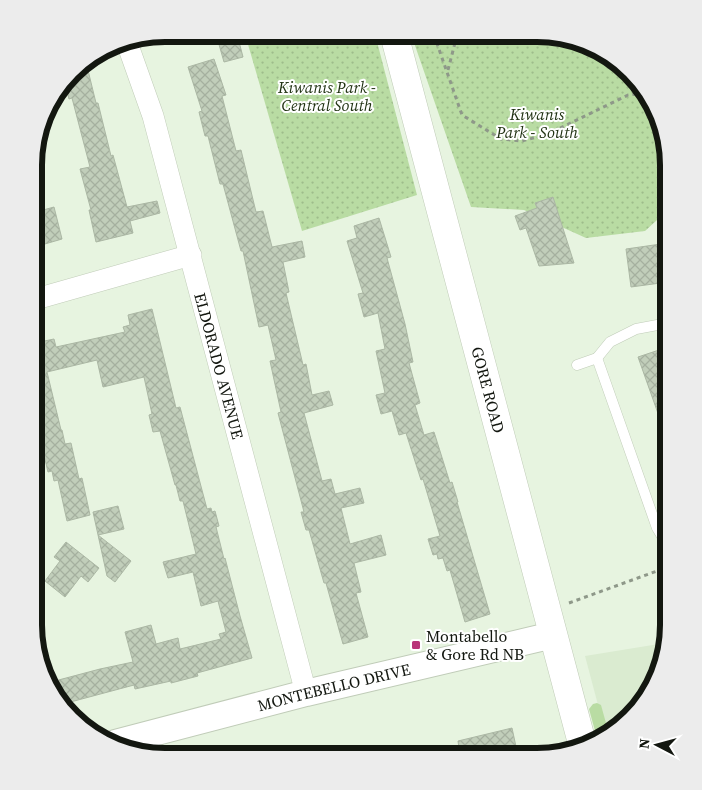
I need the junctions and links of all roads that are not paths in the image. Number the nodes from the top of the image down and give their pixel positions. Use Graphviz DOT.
graph roads {
  1 [pos="396,43"];
  2 [pos="129,49"];
  3 [pos="191,255"];
  4 [pos="42,297"];
  5 [pos="659,325"];
  6 [pos="597,358"];
  7 [pos="577,365"];
  8 [pos="659,531"];
  9 [pos="553,635"];
  10 [pos="306,693"];
  11 [pos="581,739"];
  12 [pos="125,740"];
  1 -- 9 [label="main road, GORE ROAD"];
  2 -- 3 [label="street, ELDORADO AVENUE"];
  3 -- 4 [label="street"];
  3 -- 10 [label="street, ELDORADO AVENUE"];
  5 -- 6 [label="lane"];
  6 -- 7 [label="lane"];
  6 -- 8 [label="lane"];
  9 -- 10 [label="street, MONTEBELLO DRIVE"];
  9 -- 11 [label="main road, GORE ROAD"];
  10 -- 12 [label="street, MONTEBELLO DRIVE"];
}
